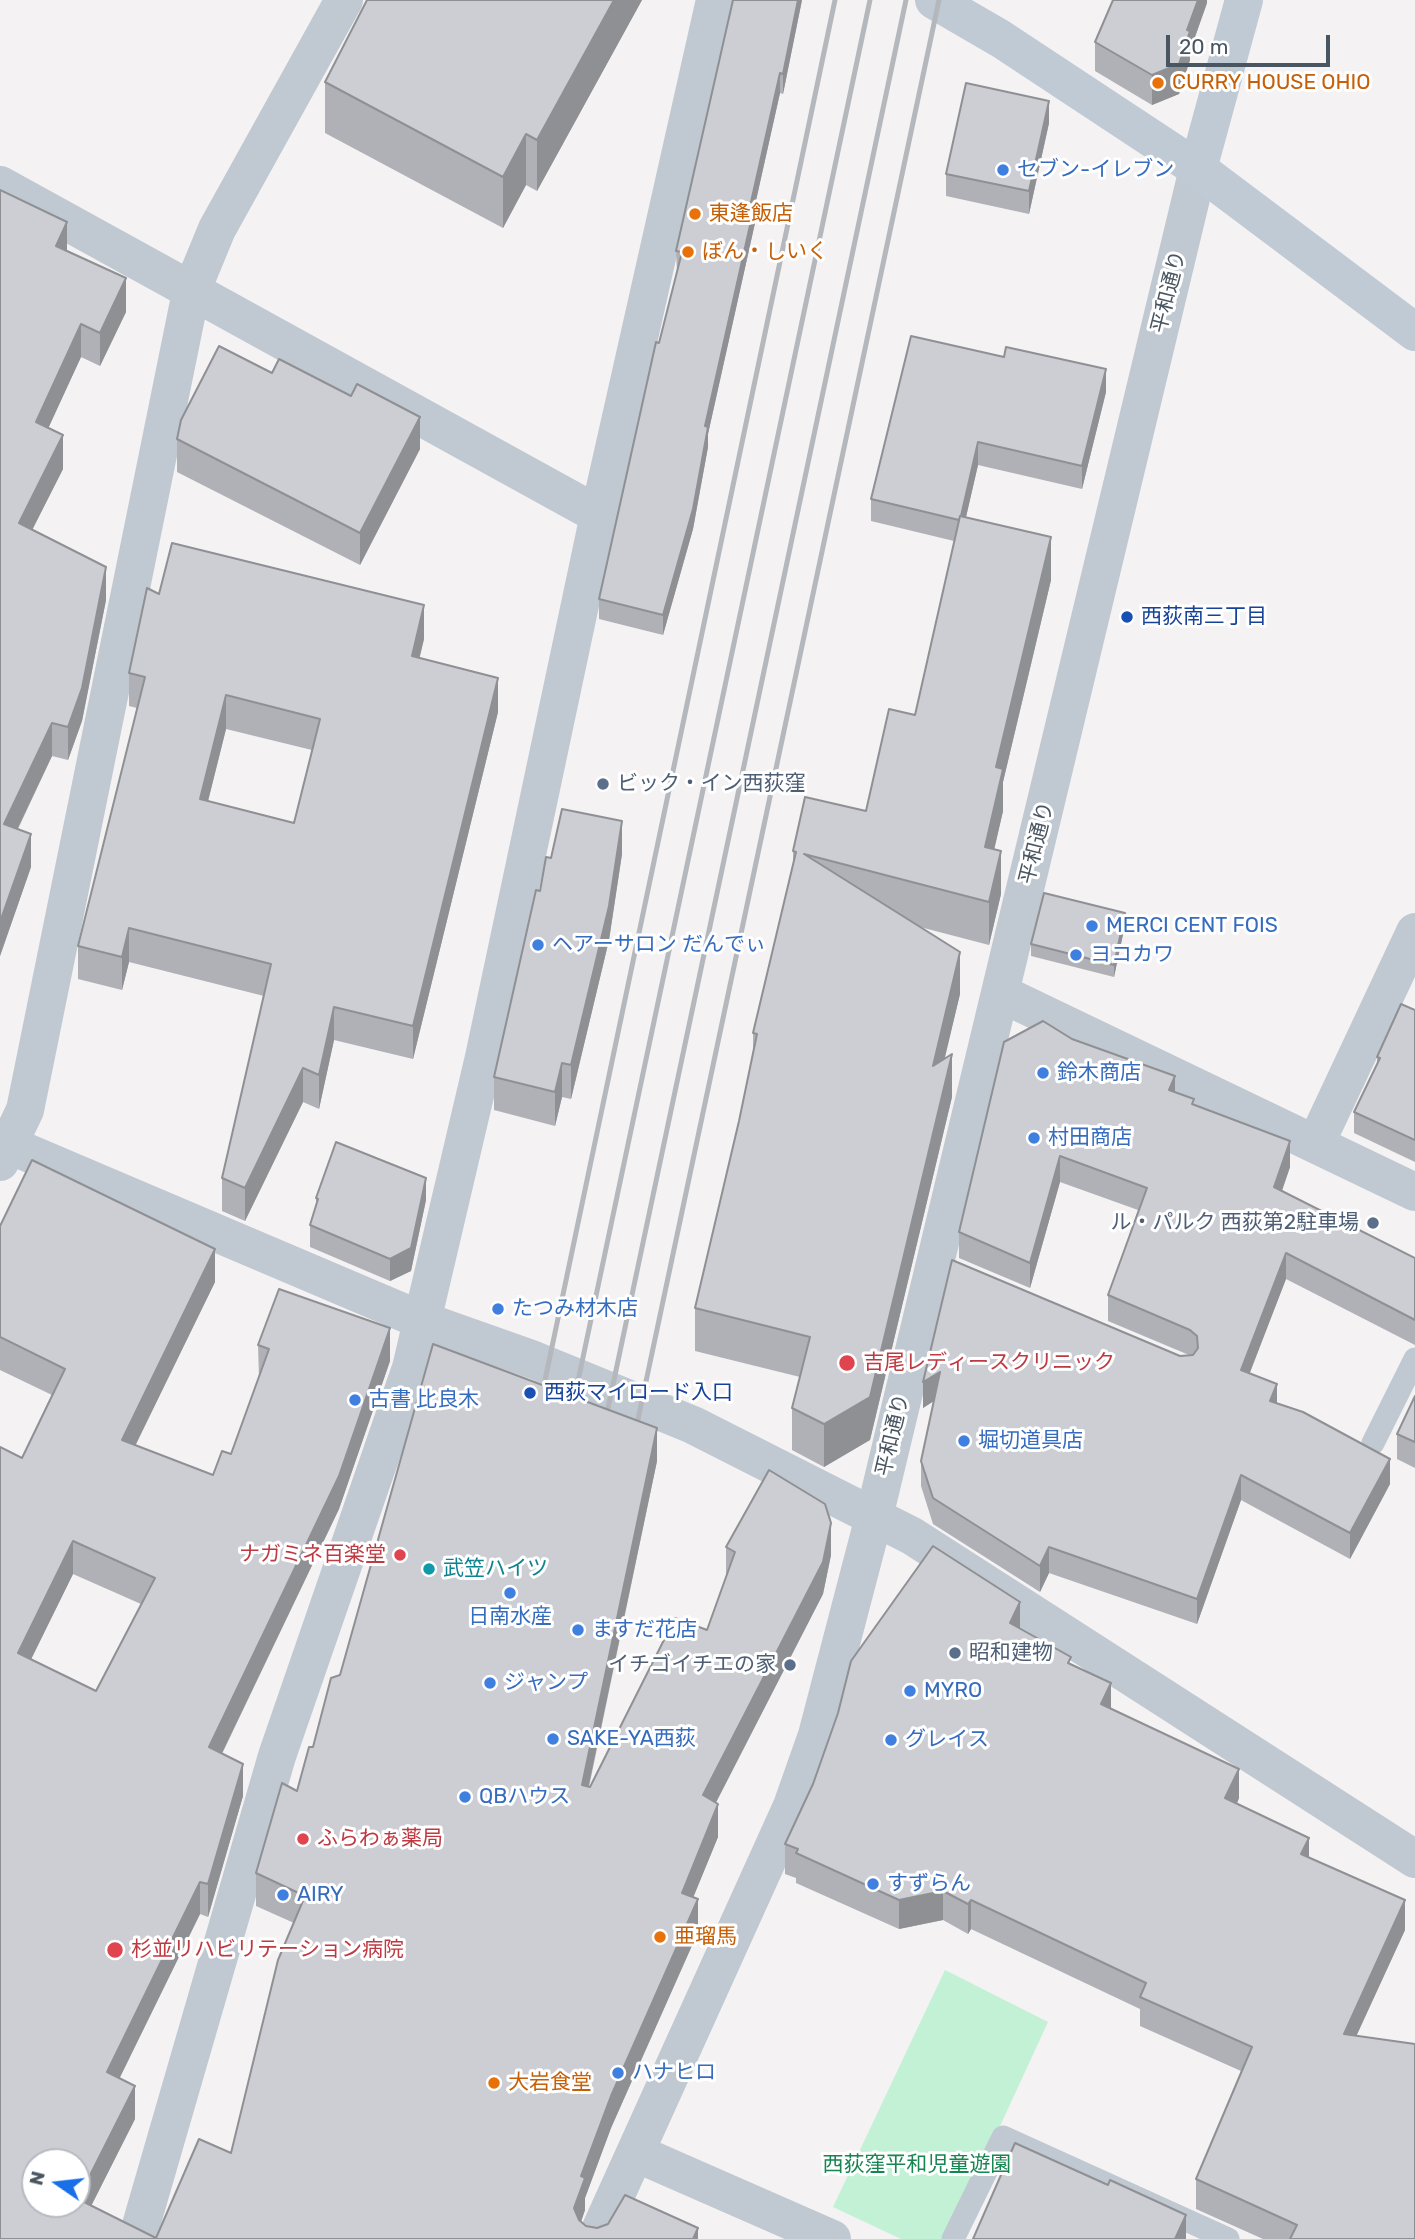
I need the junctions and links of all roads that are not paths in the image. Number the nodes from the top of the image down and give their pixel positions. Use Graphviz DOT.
graph roads {
  1 [pos="344,0"];
  2 [pos="715,0"];
  3 [pos="934,0"];
  4 [pos="1244,0"];
  5 [pos="1198,169"];
  6 [pos="0,185"];
  7 [pos="191,292"];
  8 [pos="1415,332"];
  9 [pos="599,515"];
  10 [pos="1415,932"];
  11 [pos="1000,993"];
  12 [pos="1316,1143"];
  13 [pos="3,1150"];
  14 [pos="1415,1192"];
  15 [pos="421,1320"];
  16 [pos="1415,1359"];
  17 [pos="1373,1443"];
  18 [pos="874,1517"];
  19 [pos="1415,1859"];
  20 [pos="636,2153"];
  21 [pos="137,2239"];
  22 [pos="596,2239"];
  23 [pos="832,2239"];
  24 [pos="953,2239"];
  25 [pos="1227,2239"];
  1 -- 7 [label="street"];
  2 -- 9 [label="street"];
  3 -- 5 [label="street"];
  4 -- 5 [label="street"];
  5 -- 8 [label="street"];
  5 -- 11 [label="street, 平和通り"];
  6 -- 7 [label="street"];
  7 -- 9 [label="street"];
  7 -- 13 [label="street"];
  9 -- 15 [label="street"];
  10 -- 12 [label="street"];
  11 -- 12 [label="street"];
  11 -- 18 [label="street, 平和通り"];
  12 -- 14 [label="street"];
  13 -- 15 [label="street"];
  15 -- 18 [label="street"];
  15 -- 21 [label="street"];
  16 -- 17 [label="lane"];
  18 -- 19 [label="street"];
  18 -- 20 [label="street, 平和通り"];
  20 -- 22 [label="street, 平和通り"];
  20 -- 23 [label="street"];
  24 -- 25 [label="lane"];
}
